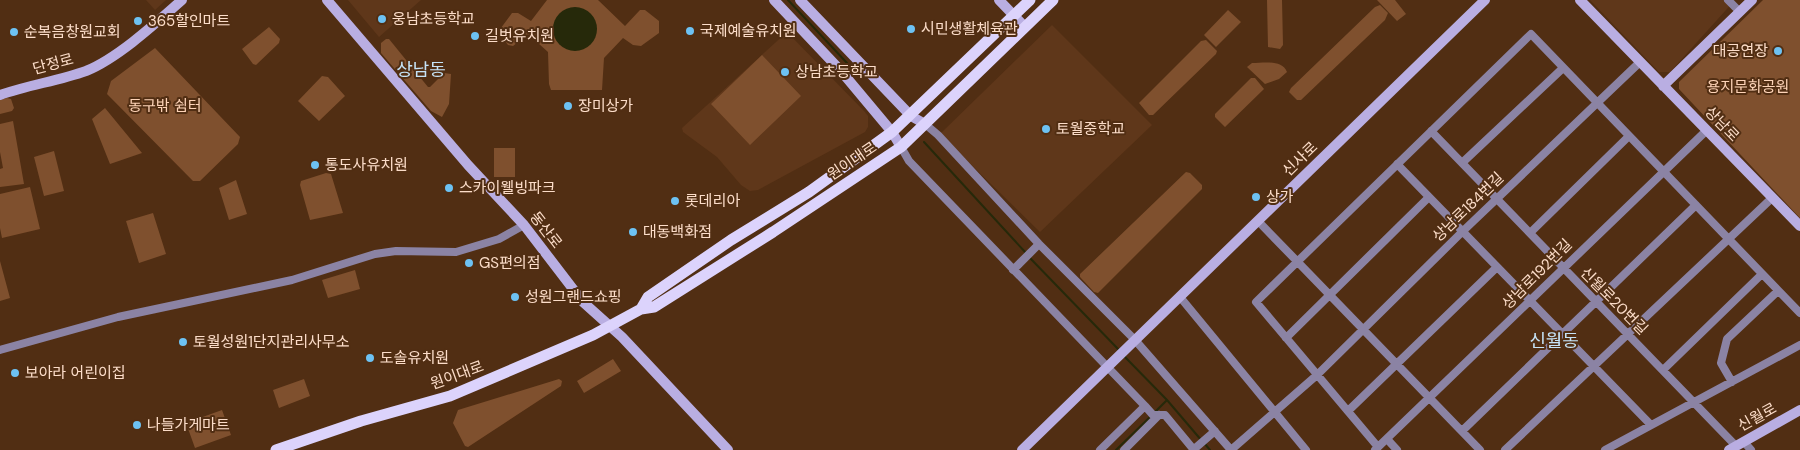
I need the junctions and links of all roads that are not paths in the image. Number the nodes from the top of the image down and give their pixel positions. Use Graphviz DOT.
graph roads {
  1 [pos="182,0"];
  2 [pos="327,0"];
  3 [pos="774,0"];
  4 [pos="800,0"];
  5 [pos="1000,0"];
  6 [pos="1030,0"];
  7 [pos="1053,0"];
  8 [pos="1485,0"];
  9 [pos="1580,0"];
  10 [pos="1728,0"];
  11 [pos="1752,0"];
  12 [pos="1740,12"];
  13 [pos="1015,16"];
  14 [pos="1025,27"];
  15 [pos="852,56"];
  16 [pos="1640,62"];
  17 [pos="837,67"];
  18 [pos="1563,68"];
  19 [pos="1663,86"];
  20 [pos="0,94"];
  21 [pos="1598,103"];
  22 [pos="911,116"];
  23 [pos="925,124"];
  24 [pos="1707,130"];
  25 [pos="1431,131"];
  26 [pos="892,132"];
  27 [pos="1629,136"];
  28 [pos="901,147"];
  29 [pos="1397,164"];
  30 [pos="1462,164"];
  31 [pos="1664,172"];
  32 [pos="1429,197"];
  33 [pos="1772,198"];
  34 [pos="1496,199"];
  35 [pos="1696,205"];
  36 [pos="1258,220"];
  37 [pos="524,225"];
  38 [pos="1800,226"];
  39 [pos="1462,232"];
  40 [pos="1530,233"];
  41 [pos="1728,239"];
  42 [pos="1039,244"];
  43 [pos="1298,261"];
  44 [pos="1497,267"];
  45 [pos="1563,268"];
  46 [pos="1013,270"];
  47 [pos="1762,274"];
  48 [pos="1778,291"];
  49 [pos="1330,294"];
  50 [pos="1180,297"];
  51 [pos="1530,301"];
  52 [pos="1595,301"];
  53 [pos="642,309"];
  54 [pos="1800,313"];
  55 [pos="611,326"];
  56 [pos="1364,330"];
  57 [pos="1563,334"];
  58 [pos="1629,335"];
  59 [pos="1286,338"];
  60 [pos="1135,340"];
  61 [pos="1800,345"];
  62 [pos="0,350"];
  63 [pos="1110,364"];
  64 [pos="1396,364"];
  65 [pos="1594,366"];
  66 [pos="1663,370"];
  67 [pos="1317,375"];
  68 [pos="1732,382"];
  69 [pos="1430,399"];
  70 [pos="1694,402"];
  71 [pos="1146,407"];
  72 [pos="1800,410"];
  73 [pos="1348,411"];
  74 [pos="1275,412"];
  75 [pos="1156,415"];
  76 [pos="1651,425"];
  77 [pos="1462,431"];
  78 [pos="1213,432"];
  79 [pos="1387,439"];
  80 [pos="1737,446"];
  81 [pos="1194,449"];
  82 [pos="1377,449"];
  83 [pos="276,450"];
  84 [pos="728,450"];
  85 [pos="1022,450"];
  86 [pos="1100,450"];
  87 [pos="1124,450"];
  88 [pos="1231,450"];
  89 [pos="1306,450"];
  90 [pos="1397,450"];
  91 [pos="1480,450"];
  92 [pos="1505,450"];
  93 [pos="1605,450"];
  94 [pos="1751,450"];
  1 -- 20 [label="main road, 단정로"];
  2 -- 37 [label="main road, 동산로"];
  3 -- 17 [label="main road"];
  4 -- 15 [label="main road"];
  5 -- 13 [label="main road"];
  6 -- 13 [label="main road, 원이대로"];
  7 -- 14 [label="main road, 원이대로"];
  8 -- 36 [label="main road, 신사로"];
  9 -- 16 [label="main road, 상남로"];
  10 -- 12 [label="street"];
  11 -- 12 [label="main road"];
  12 -- 19 [label="main road"];
  13 -- 14 [label="main road"];
  13 -- 22 [label="main road, 원이대로"];
  14 -- 23 [label="main road, 원이대로"];
  15 -- 17 [label="main road"];
  15 -- 22 [label="main road"];
  16 -- 19 [label="main road, 상남로"];
  16 -- 21 [label="street, 상남로184번길"];
  17 -- 26 [label="main road"];
  18 -- 21 [label="street"];
  18 -- 25 [label="street"];
  18 -- 30 [label="street"];
  19 -- 24 [label="main road, 상남로"];
  21 -- 27 [label="street"];
  21 -- 34 [label="street, 상남로184번길"];
  22 -- 23 [label="main road"];
  22 -- 26 [label="main road, 원이대로"];
  23 -- 28 [label="main road, 원이대로"];
  23 -- 42 [label="street"];
  24 -- 31 [label="street, 상남로192번길"];
  24 -- 33 [label="main road, 상남로"];
  25 -- 29 [label="street"];
  25 -- 30 [label="street, 신월로20번길"];
  26 -- 28 [label="main road"];
  26 -- 53 [label="main road, 원이대로"];
  27 -- 31 [label="street"];
  27 -- 40 [label="street"];
  28 -- 46 [label="street"];
  28 -- 53 [label="main road, 원이대로"];
  29 -- 32 [label="street"];
  29 -- 43 [label="street"];
  30 -- 34 [label="street, 신월로20번길"];
  31 -- 35 [label="street"];
  31 -- 45 [label="street, 상남로192번길"];
  32 -- 39 [label="street"];
  32 -- 49 [label="street"];
  33 -- 38 [label="main road, 상남로"];
  33 -- 41 [label="street"];
  34 -- 39 [label="street, 상남로184번길"];
  34 -- 40 [label="street, 신월로20번길"];
  35 -- 41 [label="street"];
  35 -- 52 [label="street"];
  36 -- 43 [label="street"];
  36 -- 50 [label="main road, 신사로"];
  37 -- 55 [label="main road, 동산로"];
  37 -- 62 [label="street"];
  39 -- 44 [label="street"];
  39 -- 56 [label="street, 상남로184번길"];
  40 -- 45 [label="street, 신월로20번길"];
  41 -- 47 [label="street"];
  41 -- 58 [label="street"];
  42 -- 46 [label="street"];
  42 -- 60 [label="street"];
  43 -- 49 [label="street"];
  43 -- 59 [label="street"];
  44 -- 51 [label="street"];
  44 -- 64 [label="street"];
  45 -- 51 [label="street, 상남로192번길"];
  45 -- 52 [label="street, 신월로20번길"];
  46 -- 63 [label="street"];
  47 -- 48 [label="street"];
  47 -- 66 [label="street"];
  48 -- 54 [label="street"];
  48 -- 68 [label="street"];
  49 -- 56 [label="street"];
  49 -- 59 [label="street"];
  50 -- 60 [label="main road, 신사로"];
  50 -- 74 [label="street"];
  51 -- 57 [label="street"];
  51 -- 69 [label="street, 상남로192번길"];
  52 -- 57 [label="street"];
  52 -- 58 [label="street, 신월로20번길"];
  53 -- 55 [label="main road, 원이대로"];
  55 -- 83 [label="main road, 원이대로"];
  55 -- 84 [label="main road, 동산로"];
  56 -- 64 [label="street"];
  56 -- 67 [label="street, 상남로184번길"];
  57 -- 65 [label="street"];
  57 -- 77 [label="street"];
  58 -- 65 [label="street"];
  58 -- 66 [label="street, 신월로20번길"];
  59 -- 67 [label="street"];
  60 -- 63 [label="main road, 신사로"];
  60 -- 78 [label="street"];
  61 -- 68 [label="street"];
  63 -- 71 [label="street"];
  63 -- 85 [label="main road"];
  64 -- 69 [label="street"];
  64 -- 73 [label="street"];
  65 -- 76 [label="street"];
  65 -- 92 [label="street"];
  66 -- 70 [label="street, 신월로20번길"];
  67 -- 73 [label="street"];
  67 -- 74 [label="street, 상남로184번길"];
  68 -- 70 [label="street"];
  69 -- 77 [label="street"];
  69 -- 79 [label="street, 상남로192번길"];
  70 -- 76 [label="street"];
  70 -- 80 [label="street, 신월로20번길"];
  71 -- 75 [label="street"];
  71 -- 86 [label="street"];
  72 -- 80 [label="main road, 신월로"];
  73 -- 82 [label="street"];
  74 -- 88 [label="street, 상남로184번길"];
  74 -- 89 [label="street"];
  75 -- 81 [label="street"];
  75 -- 87 [label="street"];
  76 -- 93 [label="street"];
  77 -- 91 [label="street"];
  78 -- 81 [label="street"];
  78 -- 88 [label="street"];
  79 -- 82 [label="street, 상남로192번길"];
  79 -- 90 [label="street"];
  80 -- 94 [label="street, 신월로20번길"];
}
